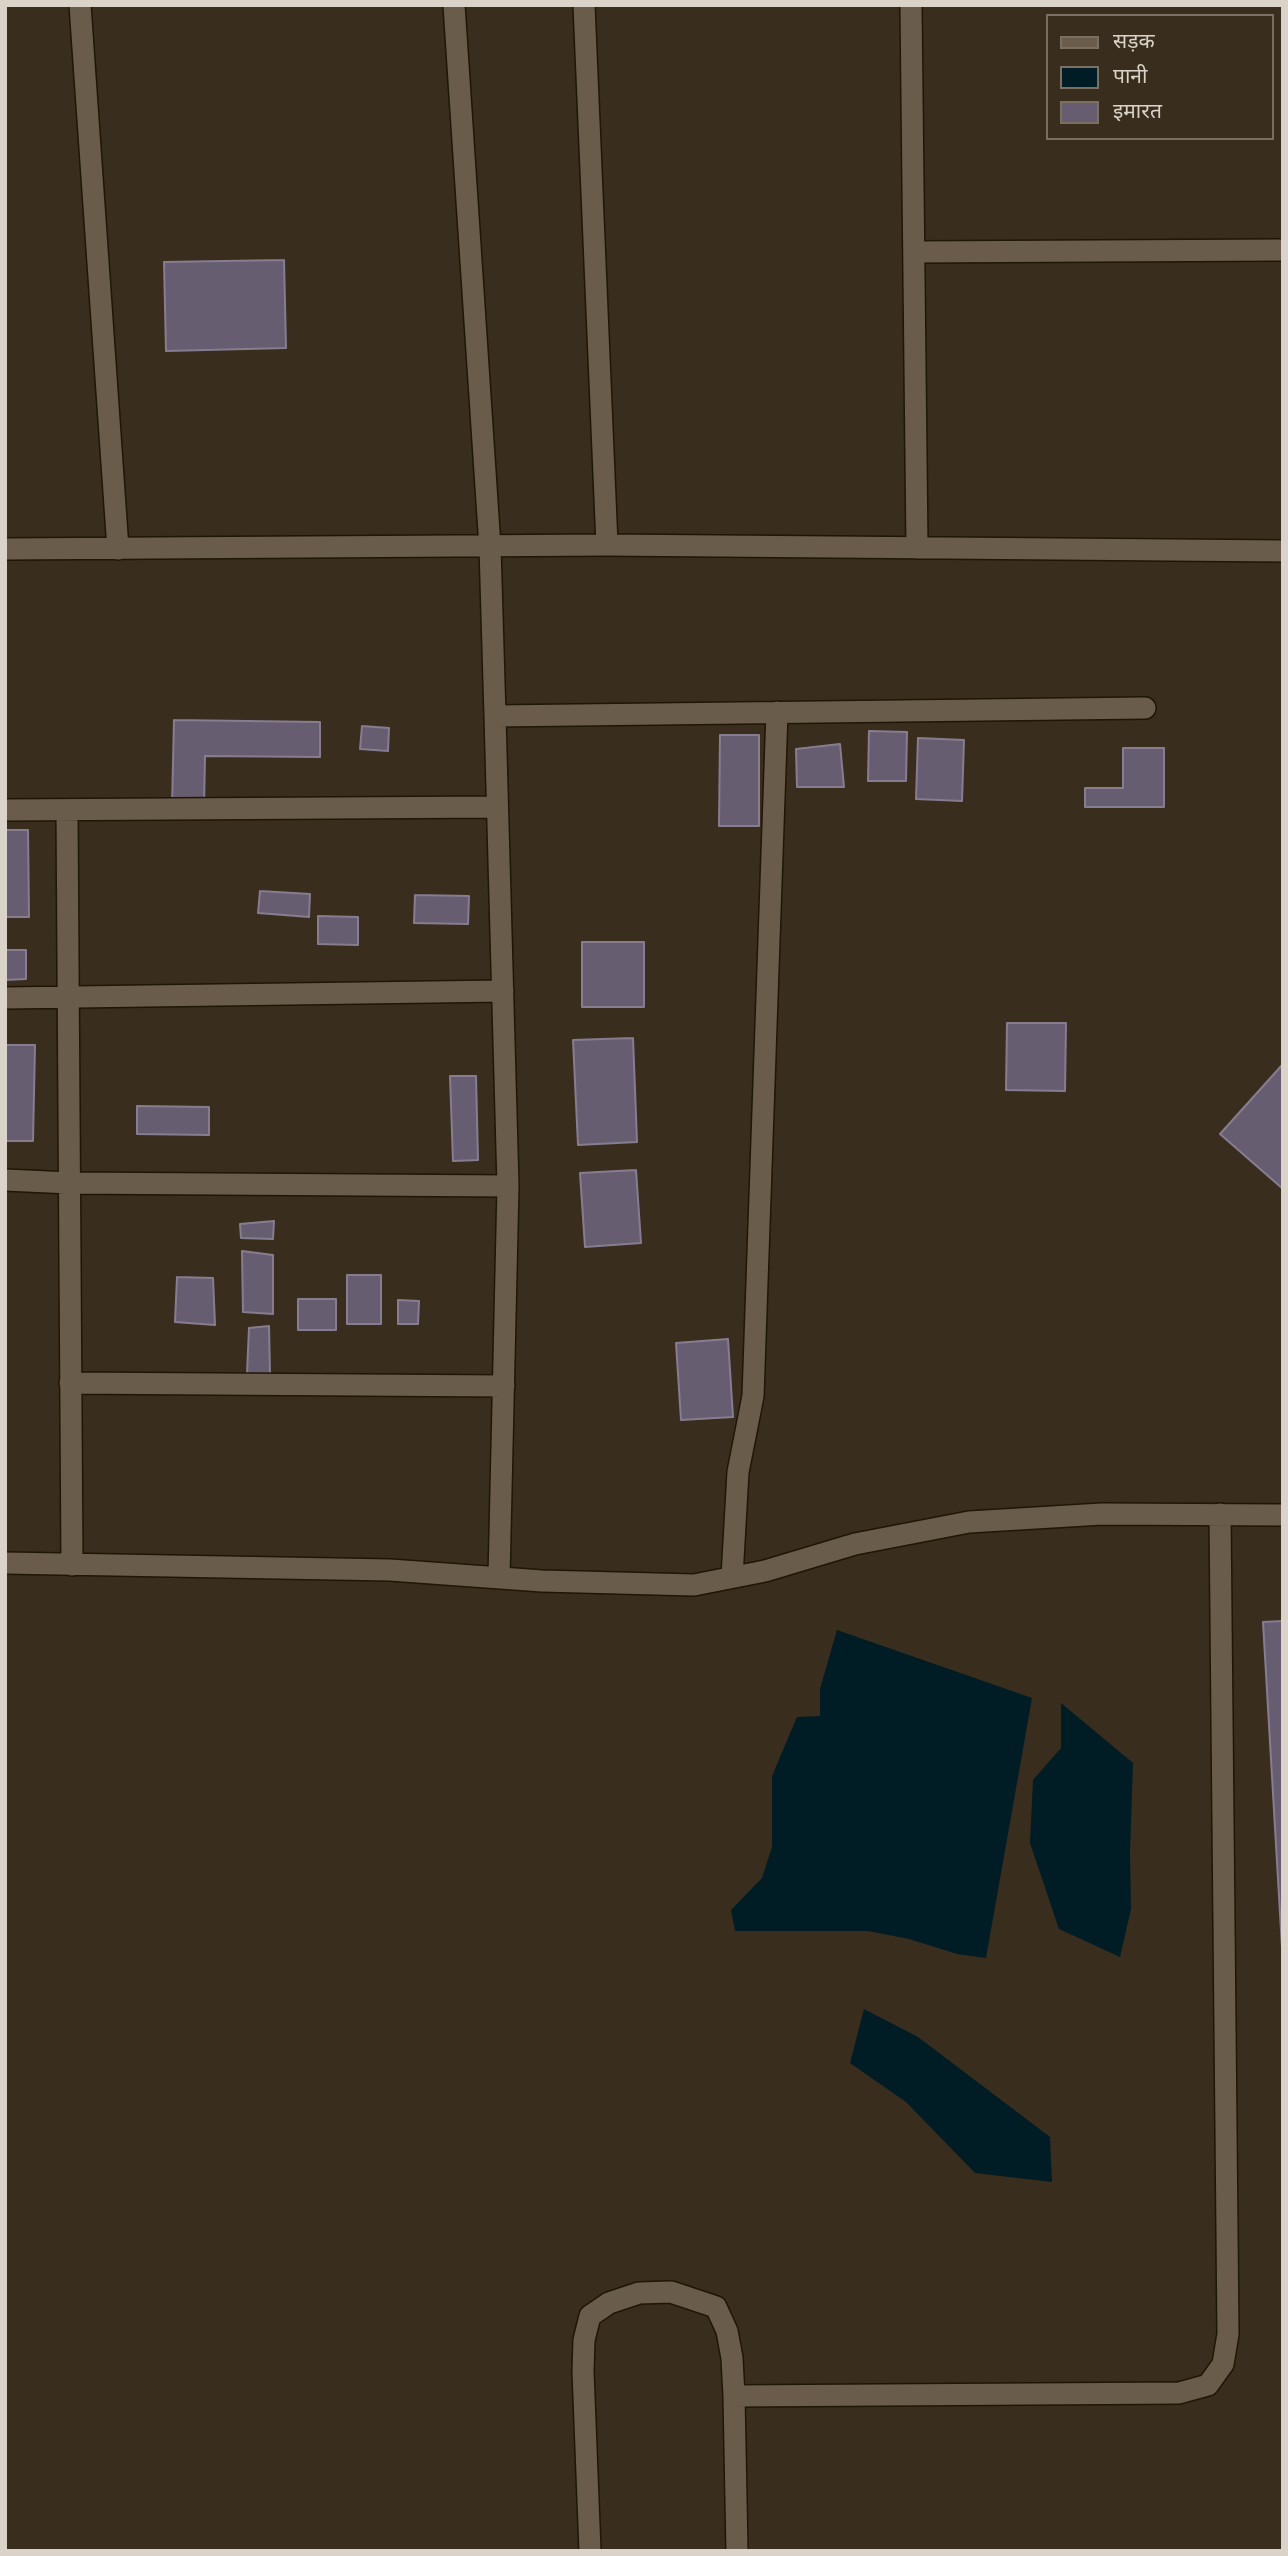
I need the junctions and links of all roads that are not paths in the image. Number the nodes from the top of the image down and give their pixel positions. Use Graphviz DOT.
graph roads {
  1 [pos="80,5"];
  2 [pos="454,5"];
  3 [pos="584,5"];
  4 [pos="911,5"];
  5 [pos="1283,250"];
  6 [pos="914,252"];
  7 [pos="607,545"];
  8 [pos="490,547"];
  9 [pos="917,548"];
  10 [pos="5,549"];
  11 [pos="118,549"];
  12 [pos="1283,551"];
  13 [pos="1145,708"];
  14 [pos="777,712"];
  15 [pos="495,716"];
  16 [pos="497,807"];
  17 [pos="5,810"];
  18 [pos="68,810"];
  19 [pos="502,991"];
  20 [pos="5,998"];
  21 [pos="69,999"];
  22 [pos="5,1180"];
  23 [pos="70,1183"];
  24 [pos="508,1186"];
  25 [pos="70,1383"];
  26 [pos="504,1387"];
  27 [pos="1220,1514"];
  28 [pos="1283,1514"];
  29 [pos="5,1563"];
  30 [pos="72,1565"];
  31 [pos="499,1577"];
  32 [pos="732,1577"];
  33 [pos="734,2396"];
  34 [pos="590,2551"];
  35 [pos="737,2551"];
  1 -- 11 [label="street"];
  2 -- 8 [label="street"];
  3 -- 7 [label="street"];
  4 -- 6 [label="street"];
  5 -- 6 [label="street"];
  6 -- 9 [label="street"];
  7 -- 8 [label="street"];
  7 -- 9 [label="street"];
  8 -- 11 [label="street"];
  8 -- 15 [label="street"];
  9 -- 12 [label="street"];
  10 -- 11 [label="street"];
  13 -- 14 [label="street"];
  14 -- 15 [label="street"];
  14 -- 32 [label="street"];
  15 -- 16 [label="street"];
  16 -- 18 [label="street"];
  16 -- 19 [label="street"];
  17 -- 18 [label="street"];
  18 -- 21 [label="street"];
  19 -- 21 [label="street"];
  19 -- 24 [label="street"];
  20 -- 21 [label="street"];
  21 -- 23 [label="street"];
  22 -- 23 [label="street"];
  23 -- 24 [label="street"];
  23 -- 25 [label="street"];
  24 -- 26 [label="street"];
  25 -- 26 [label="street"];
  25 -- 30 [label="street"];
  26 -- 31 [label="street"];
  27 -- 28 [label="street"];
  27 -- 32 [label="street"];
  27 -- 33 [label="street"];
  29 -- 30 [label="street"];
  30 -- 31 [label="street"];
  31 -- 32 [label="street"];
  33 -- 34 [label="street"];
  33 -- 35 [label="street"];
}
